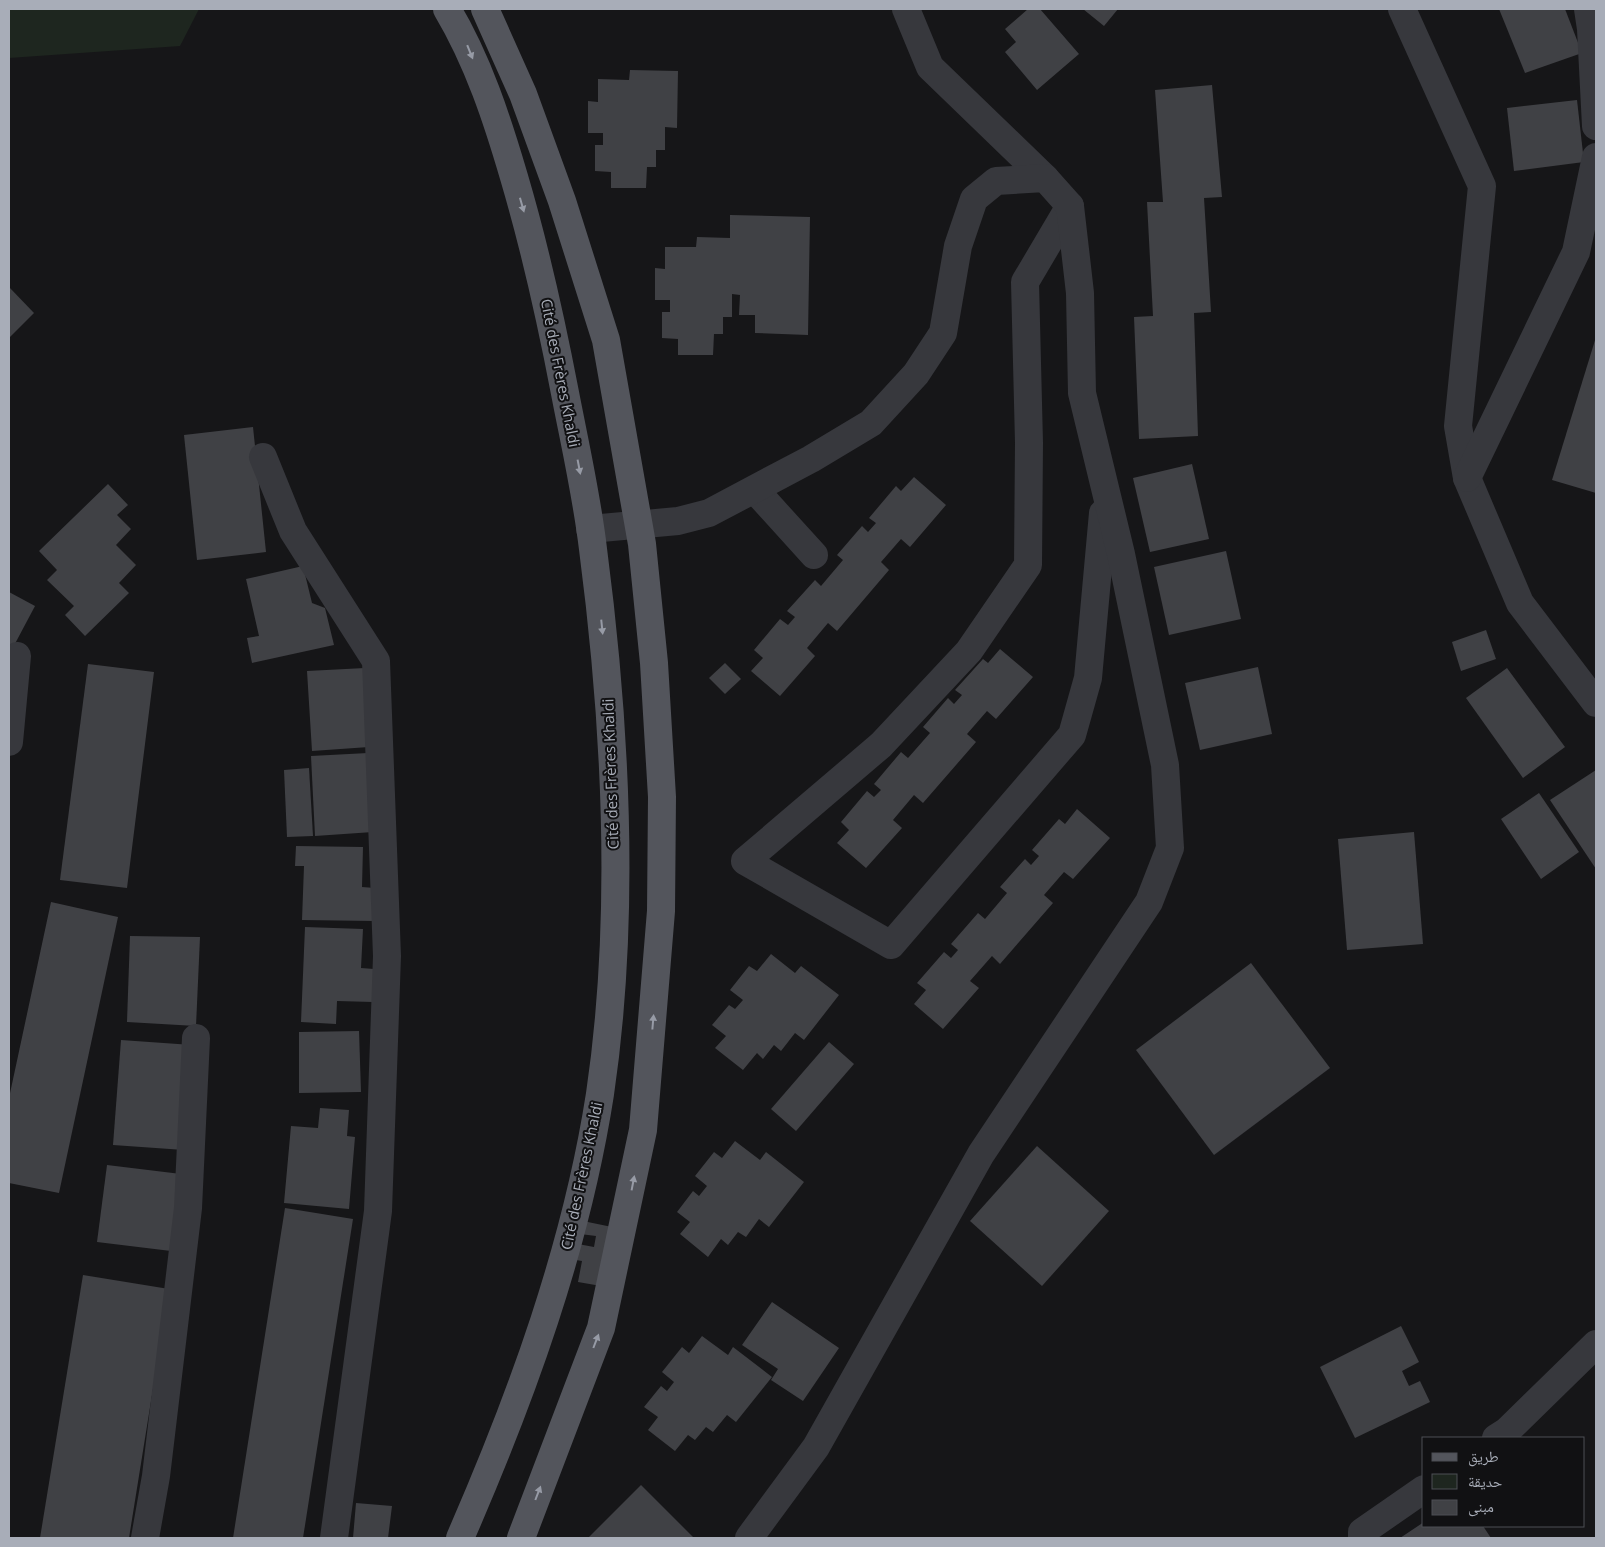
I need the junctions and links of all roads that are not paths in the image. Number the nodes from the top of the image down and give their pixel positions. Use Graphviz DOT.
graph roads {
  1 [pos="447,9"];
  2 [pos="485,9"];
  3 [pos="906,9"];
  4 [pos="1402,9"];
  5 [pos="1588,9"];
  6 [pos="1596,126"];
  7 [pos="1596,157"];
  8 [pos="1045,178"];
  9 [pos="1070,206"];
  10 [pos="262,457"];
  11 [pos="1467,478"];
  12 [pos="755,490"];
  13 [pos="1105,490"];
  14 [pos="639,524"];
  15 [pos="590,529"];
  16 [pos="814,555"];
  17 [pos="18,656"];
  18 [pos="1596,703"];
  19 [pos="9,742"];
  20 [pos="196,1038"];
  21 [pos="1596,1344"];
  22 [pos="1498,1437"];
  23 [pos="1422,1490"];
  24 [pos="145,1538"];
  25 [pos="334,1538"];
  26 [pos="460,1538"];
  27 [pos="521,1538"];
  28 [pos="749,1538"];
  29 [pos="1362,1538"];
  1 -- 15 [label="main road, Cité des Frères Khaldi, one-way"];
  2 -- 14 [label="main road"];
  3 -- 8 [label="street"];
  4 -- 11 [label="street"];
  5 -- 6 [label="street"];
  7 -- 11 [label="street"];
  8 -- 9 [label="street"];
  8 -- 12 [label="street"];
  9 -- 13 [label="street"];
  9 -- 13 [label="street"];
  10 -- 25 [label="street"];
  11 -- 18 [label="street"];
  12 -- 14 [label="street"];
  12 -- 16 [label="street"];
  13 -- 28 [label="street"];
  14 -- 15 [label="street"];
  27 -- 14 [label="main road, one-way"];
  15 -- 26 [label="main road, Cité des Frères Khaldi, one-way"];
  17 -- 19 [label="street"];
  20 -- 24 [label="street"];
  21 -- 22 [label="street"];
  23 -- 29 [label="street"];
}
